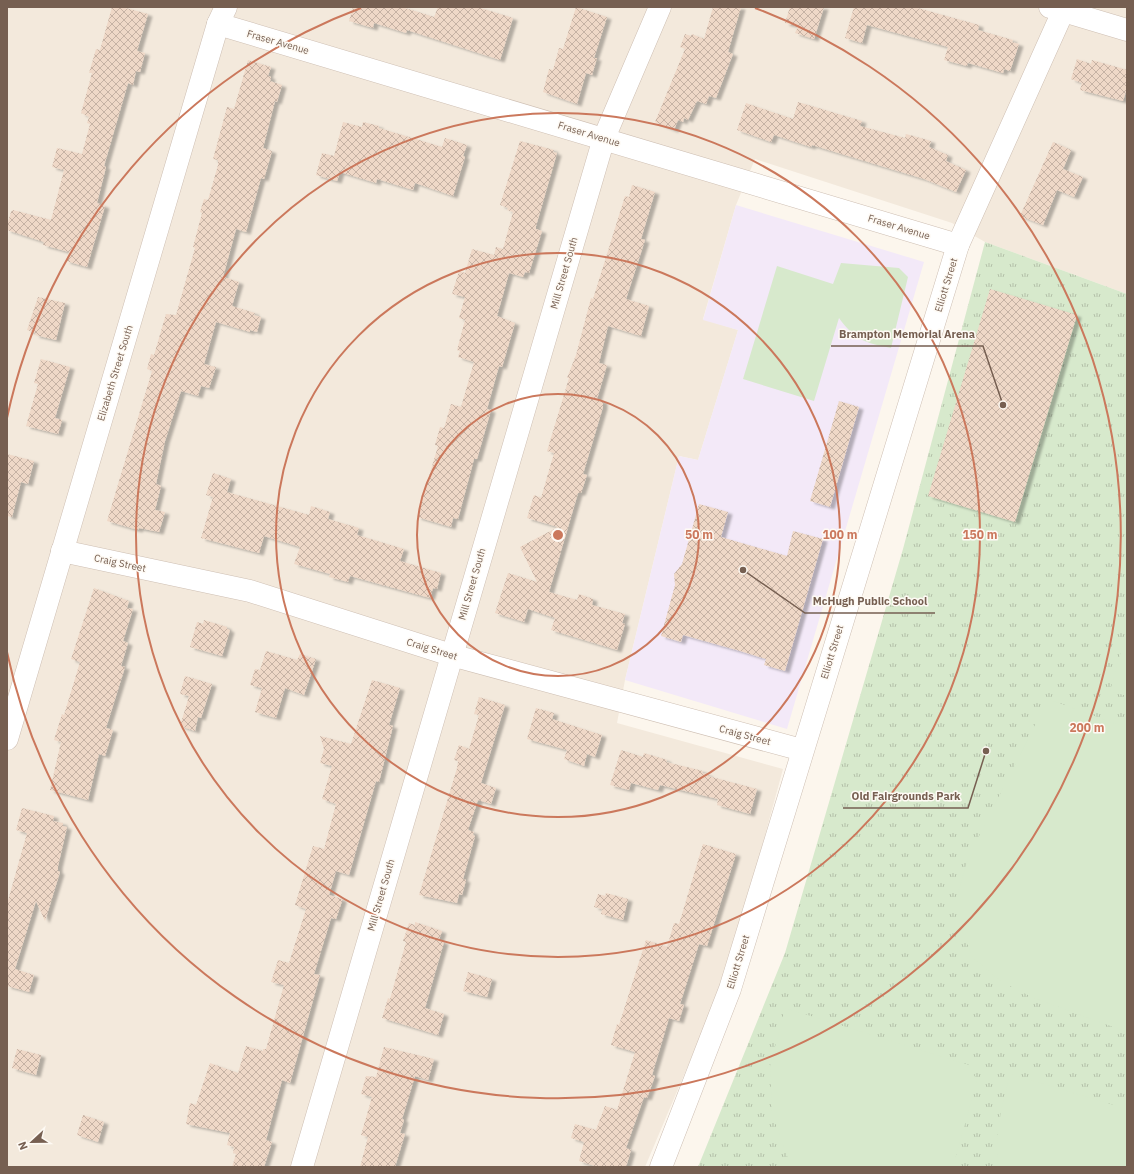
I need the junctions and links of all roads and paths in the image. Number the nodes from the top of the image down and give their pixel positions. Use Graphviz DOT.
graph roads {
  1 [pos="660,7"];
  2 [pos="1059,8"];
  3 [pos="222,16"];
  4 [pos="1127,30"];
  5 [pos="604,138"];
  6 [pos="958,245"];
  7 [pos="62,551"];
  8 [pos="451,655"];
  9 [pos="7,739"];
  10 [pos="802,750"];
  11 [pos="302,1167"];
  12 [pos="661,1167"];
  1 -- 5 [label="street, Mill Street South"];
  2 -- 4 [label="street"];
  2 -- 6 [label="street, Elliott Street"];
  3 -- 5 [label="street, Fraser Avenue"];
  3 -- 7 [label="street, Elizabeth Street South"];
  5 -- 6 [label="street, Fraser Avenue"];
  5 -- 8 [label="street, Mill Street South"];
  6 -- 10 [label="street, Elliott Street"];
  7 -- 8 [label="street, Craig Street"];
  7 -- 9 [label="street, Elizabeth Street South"];
  8 -- 10 [label="street, Craig Street"];
  8 -- 11 [label="street, Mill Street South"];
  10 -- 12 [label="street, Elliott Street"];
}
